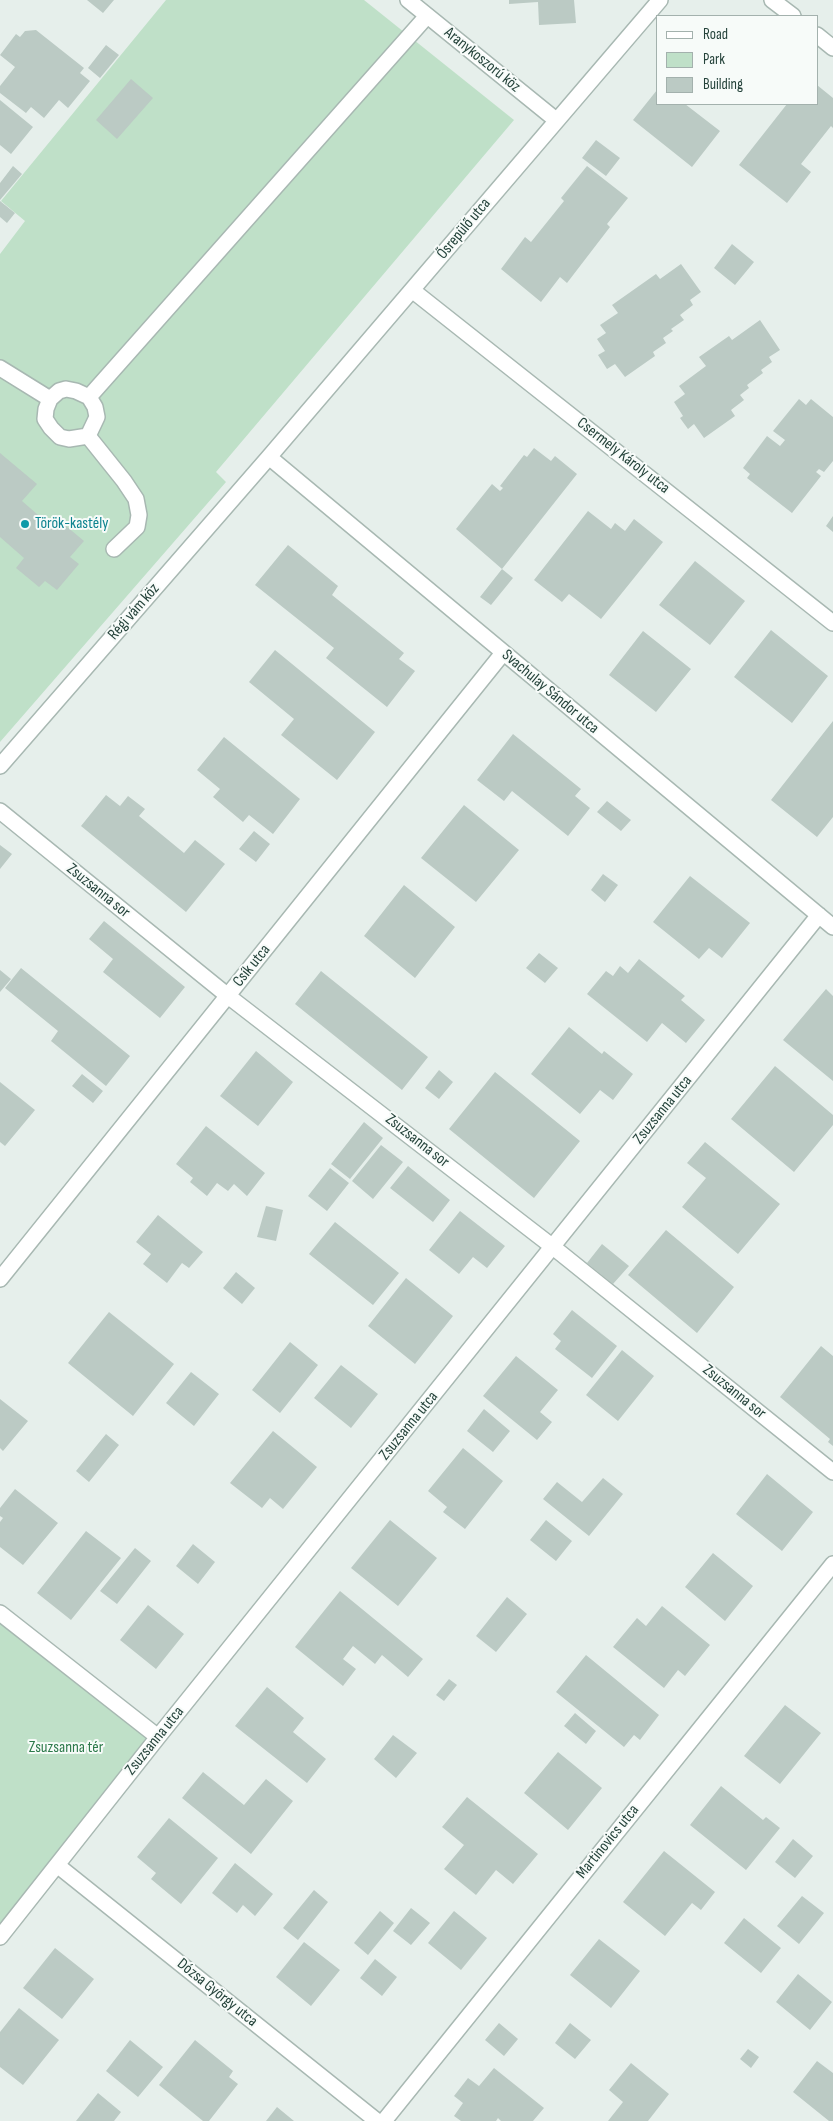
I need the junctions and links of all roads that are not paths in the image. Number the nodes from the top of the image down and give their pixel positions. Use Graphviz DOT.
graph roads {
  1 [pos="408,0"];
  2 [pos="660,0"];
  3 [pos="772,0"];
  4 [pos="792,15"];
  5 [pos="427,16"];
  6 [pos="818,36"];
  7 [pos="833,48"];
  8 [pos="556,120"];
  9 [pos="412,290"];
  10 [pos="0,368"];
  11 [pos="89,397"];
  12 [pos="50,399"];
  13 [pos="88,436"];
  14 [pos="269,457"];
  15 [pos="114,549"];
  16 [pos="833,623"];
  17 [pos="503,653"];
  18 [pos="0,766"];
  19 [pos="0,811"];
  20 [pos="819,915"];
  21 [pos="833,927"];
  22 [pos="228,996"];
  23 [pos="553,1247"];
  24 [pos="0,1280"];
  25 [pos="833,1472"];
  26 [pos="833,1564"];
  27 [pos="0,1613"];
  28 [pos="158,1737"];
  29 [pos="57,1865"];
  30 [pos="0,1937"];
  31 [pos="377,2121"];
  32 [pos="384,2121"];
  1 -- 5 [label="street, Aranykoszorú köz"];
  2 -- 8 [label="street, Ősrepülő utca"];
  3 -- 4 [label="street"];
  5 -- 8 [label="street, Aranykoszorú köz"];
  5 -- 11 [label="street"];
  6 -- 7 [label="street"];
  8 -- 9 [label="street, Ősrepülő utca"];
  9 -- 14 [label="street, Ősrepülő utca"];
  9 -- 16 [label="street, Csermely Károly utca"];
  10 -- 12 [label="street"];
  11 -- 12 [label="street"];
  11 -- 13 [label="street"];
  12 -- 13 [label="street"];
  13 -- 15 [label="street"];
  14 -- 17 [label="street, Svachulay Sándor utca"];
  14 -- 18 [label="street, Régi vám köz"];
  17 -- 20 [label="street, Svachulay Sándor utca"];
  17 -- 22 [label="street, Csík utca"];
  19 -- 22 [label="street, Zsuzsanna sor"];
  20 -- 21 [label="street, Svachulay Sándor utca"];
  20 -- 23 [label="street, Zsuzsanna utca"];
  22 -- 23 [label="street, Zsuzsanna sor"];
  22 -- 24 [label="street, Csík utca"];
  23 -- 25 [label="street, Zsuzsanna sor"];
  23 -- 28 [label="street, Zsuzsanna utca"];
  26 -- 32 [label="street, Martinovics utca"];
  27 -- 28 [label="street"];
  28 -- 29 [label="street, Zsuzsanna utca"];
  29 -- 30 [label="street, Zsuzsanna utca"];
  29 -- 31 [label="street, Dózsa György utca"];
}
